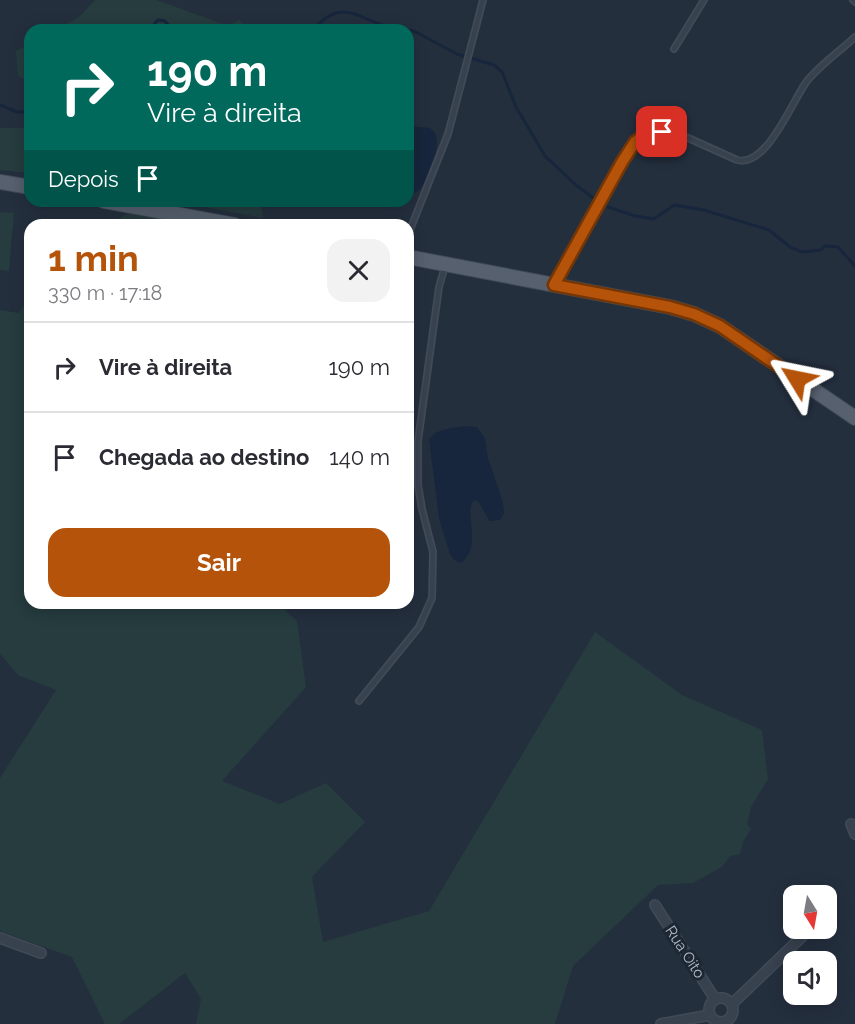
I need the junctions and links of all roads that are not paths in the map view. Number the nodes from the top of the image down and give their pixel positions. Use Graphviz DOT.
graph roads {
  1 [pos="483,0"];
  2 [pos="704,0"];
  3 [pos="855,36"];
  4 [pos="674,49"];
  5 [pos="0,182"];
  6 [pos="24,187"];
  7 [pos="137,207"];
  8 [pos="202,219"];
  9 [pos="414,220"];
  10 [pos="414,258"];
  11 [pos="446,263"];
  12 [pos="554,285"];
  13 [pos="855,418"];
  14 [pos="359,700"];
  15 [pos="850,824"];
  16 [pos="855,834"];
  17 [pos="655,905"];
  18 [pos="0,938"];
  19 [pos="800,939"];
  20 [pos="41,953"];
  21 [pos="715,999"];
  22 [pos="732,1004"];
  23 [pos="710,1016"];
  24 [pos="731,1021"];
  25 [pos="661,1024"];
  1 -- 9 [label="lane"];
  2 -- 4 [label="lane"];
  3 -- 12 [label="lane"];
  5 -- 6 [label="main road"];
  7 -- 8 [label="main road"];
  10 -- 11 [label="main road"];
  11 -- 12 [label="main road"];
  11 -- 14 [label="lane"];
  12 -- 13 [label="main road"];
  15 -- 16 [label="street"];
  17 -- 21 [label="street, Rua Oito"];
  18 -- 20 [label="street"];
  19 -- 22 [label="street"];
  21 -- 22 [label="street"];
  21 -- 23 [label="street"];
  22 -- 24 [label="street"];
  23 -- 24 [label="street"];
  23 -- 25 [label="street"];
}
